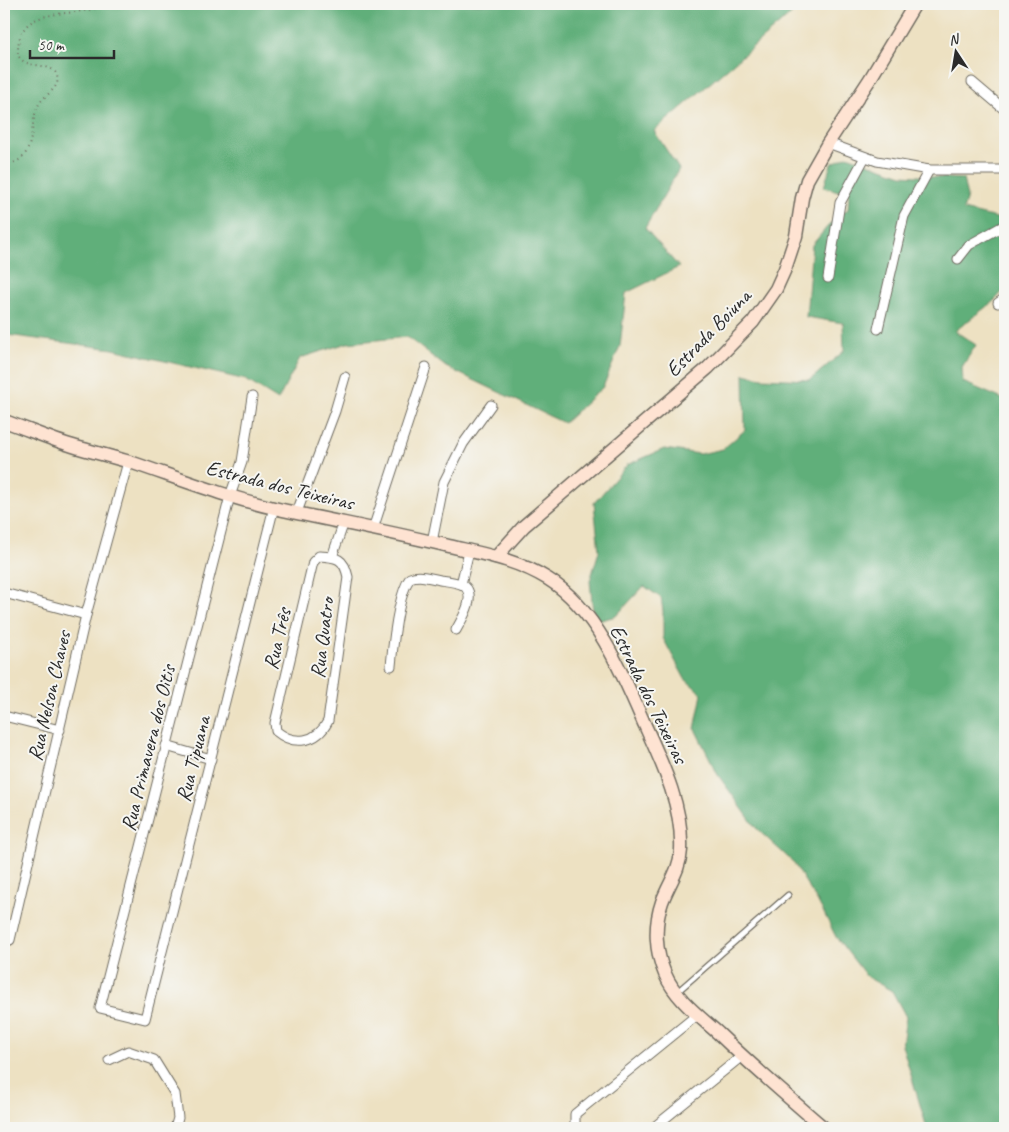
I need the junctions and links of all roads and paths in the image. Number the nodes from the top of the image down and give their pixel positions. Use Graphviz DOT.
graph roads {
  1 [pos="120,4"];
  2 [pos="915,4"];
  3 [pos="972,82"];
  4 [pos="1005,110"];
  5 [pos="828,143"];
  6 [pos="865,157"];
  7 [pos="4,164"];
  8 [pos="929,170"];
  9 [pos="1005,170"];
  10 [pos="1005,225"];
  11 [pos="958,259"];
  12 [pos="828,278"];
  13 [pos="878,329"];
  14 [pos="426,367"];
  15 [pos="345,376"];
  16 [pos="252,397"];
  17 [pos="491,406"];
  18 [pos="4,421"];
  19 [pos="128,462"];
  20 [pos="230,496"];
  21 [pos="274,508"];
  22 [pos="297,512"];
  23 [pos="344,522"];
  24 [pos="373,529"];
  25 [pos="432,542"];
  26 [pos="469,550"];
  27 [pos="332,557"];
  28 [pos="496,557"];
  29 [pos="461,584"];
  30 [pos="4,593"];
  31 [pos="86,615"];
  32 [pos="456,630"];
  33 [pos="390,666"];
  34 [pos="4,716"];
  35 [pos="275,723"];
  36 [pos="60,730"];
  37 [pos="166,746"];
  38 [pos="211,759"];
  39 [pos="788,895"];
  40 [pos="10,940"];
  41 [pos="676,993"];
  42 [pos="697,1015"];
  43 [pos="145,1019"];
  44 [pos="742,1056"];
  45 [pos="109,1060"];
  46 [pos="175,1128"];
  47 [pos="575,1128"];
  48 [pos="653,1128"];
  49 [pos="824,1128"];
  1 -- 7 [label="path"];
  2 -- 5 [label="street, Estrada Boiuna"];
  3 -- 4 [label="street"];
  5 -- 6 [label="street"];
  5 -- 28 [label="street, Estrada Boiuna"];
  6 -- 8 [label="street"];
  6 -- 12 [label="street"];
  8 -- 9 [label="street"];
  8 -- 13 [label="street"];
  10 -- 11 [label="street"];
  14 -- 24 [label="street"];
  15 -- 22 [label="street"];
  16 -- 20 [label="street, Rua Primavera dos Oitis"];
  17 -- 25 [label="street"];
  18 -- 19 [label="street, Estrada dos Teixeiras"];
  19 -- 20 [label="street, Estrada dos Teixeiras"];
  19 -- 31 [label="street, Rua Nelson Chaves"];
  20 -- 21 [label="street, Estrada dos Teixeiras"];
  20 -- 37 [label="street, Rua Primavera dos Oitis"];
  21 -- 22 [label="street, Estrada dos Teixeiras"];
  21 -- 38 [label="street, Rua Tipuana"];
  22 -- 23 [label="street, Estrada dos Teixeiras"];
  23 -- 24 [label="street, Estrada dos Teixeiras"];
  23 -- 27 [label="street"];
  24 -- 25 [label="street, Estrada dos Teixeiras"];
  25 -- 26 [label="street, Estrada dos Teixeiras"];
  26 -- 28 [label="street, Estrada dos Teixeiras"];
  26 -- 29 [label="street"];
  27 -- 35 [label="street, Rua Três"];
  27 -- 35 [label="street, Rua Quatro"];
  28 -- 41 [label="street, Estrada dos Teixeiras"];
  29 -- 32 [label="street"];
  29 -- 33 [label="street"];
  30 -- 31 [label="street"];
  31 -- 36 [label="street, Rua Nelson Chaves"];
  34 -- 36 [label="street"];
  36 -- 40 [label="street, Rua Nelson Chaves"];
  37 -- 38 [label="street"];
  37 -- 43 [label="street, Rua Primavera dos Oitis"];
  38 -- 43 [label="street, Rua Tipuana"];
  39 -- 41 [label="lane"];
  41 -- 42 [label="street, Estrada dos Teixeiras"];
  42 -- 44 [label="street, Estrada dos Teixeiras"];
  42 -- 47 [label="street"];
  44 -- 48 [label="street"];
  44 -- 49 [label="street, Estrada dos Teixeiras"];
  45 -- 46 [label="street"];
}
